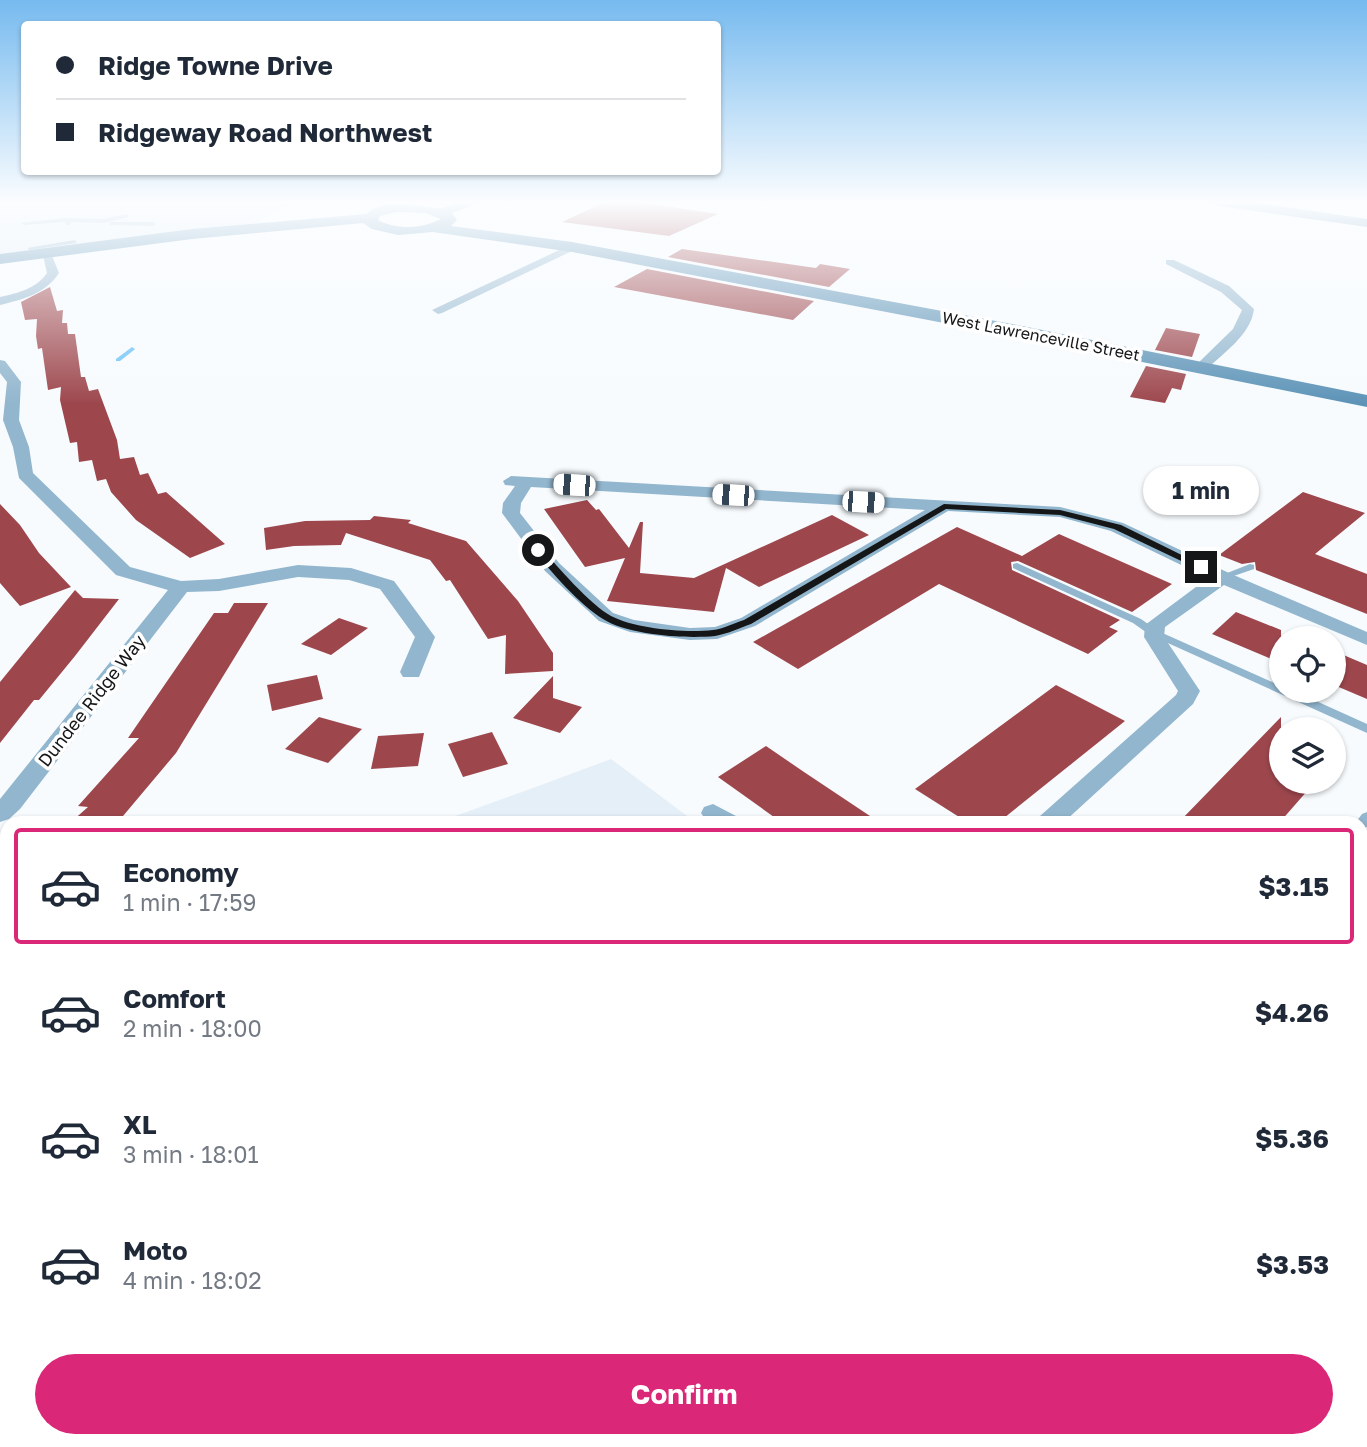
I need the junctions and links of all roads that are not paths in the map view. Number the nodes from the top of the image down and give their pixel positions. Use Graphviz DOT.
graph roads {
  1 [pos="50,269"];
  2 [pos="526,269"];
  3 [pos="685,269"];
  4 [pos="1183,269"];
  5 [pos="0,301"];
  6 [pos="438,310"];
  7 [pos="0,364"];
  8 [pos="1201,367"];
  9 [pos="1367,401"];
  10 [pos="21,447"];
  11 [pos="0,451"];
  12 [pos="944,506"];
  13 [pos="1017,566"];
  14 [pos="1250,568"];
  15 [pos="1222,577"];
  16 [pos="181,587"];
  17 [pos="1154,633"];
  18 [pos="1367,639"];
  19 [pos="411,672"];
  20 [pos="1269,685"];
  21 [pos="1309,703"];
  22 [pos="1367,729"];
  23 [pos="0,813"];
  24 [pos="1056,816"];
  1 -- 5 [label="street"];
  2 -- 6 [label="street"];
  3 -- 8 [label="street, West Lawrenceville Street"];
  4 -- 8 [label="street"];
  7 -- 10 [label="street"];
  8 -- 9 [label="street, West Lawrenceville Street"];
  10 -- 11 [label="street"];
  10 -- 16 [label="street"];
  12 -- 12 [label="street"];
  12 -- 15 [label="street"];
  13 -- 17 [label="lane"];
  14 -- 15 [label="lane"];
  15 -- 17 [label="street"];
  15 -- 18 [label="street"];
  16 -- 19 [label="street"];
  16 -- 23 [label="street, Dundee Ridge Way"];
  17 -- 20 [label="lane"];
  17 -- 24 [label="street"];
  21 -- 22 [label="lane"];
}
